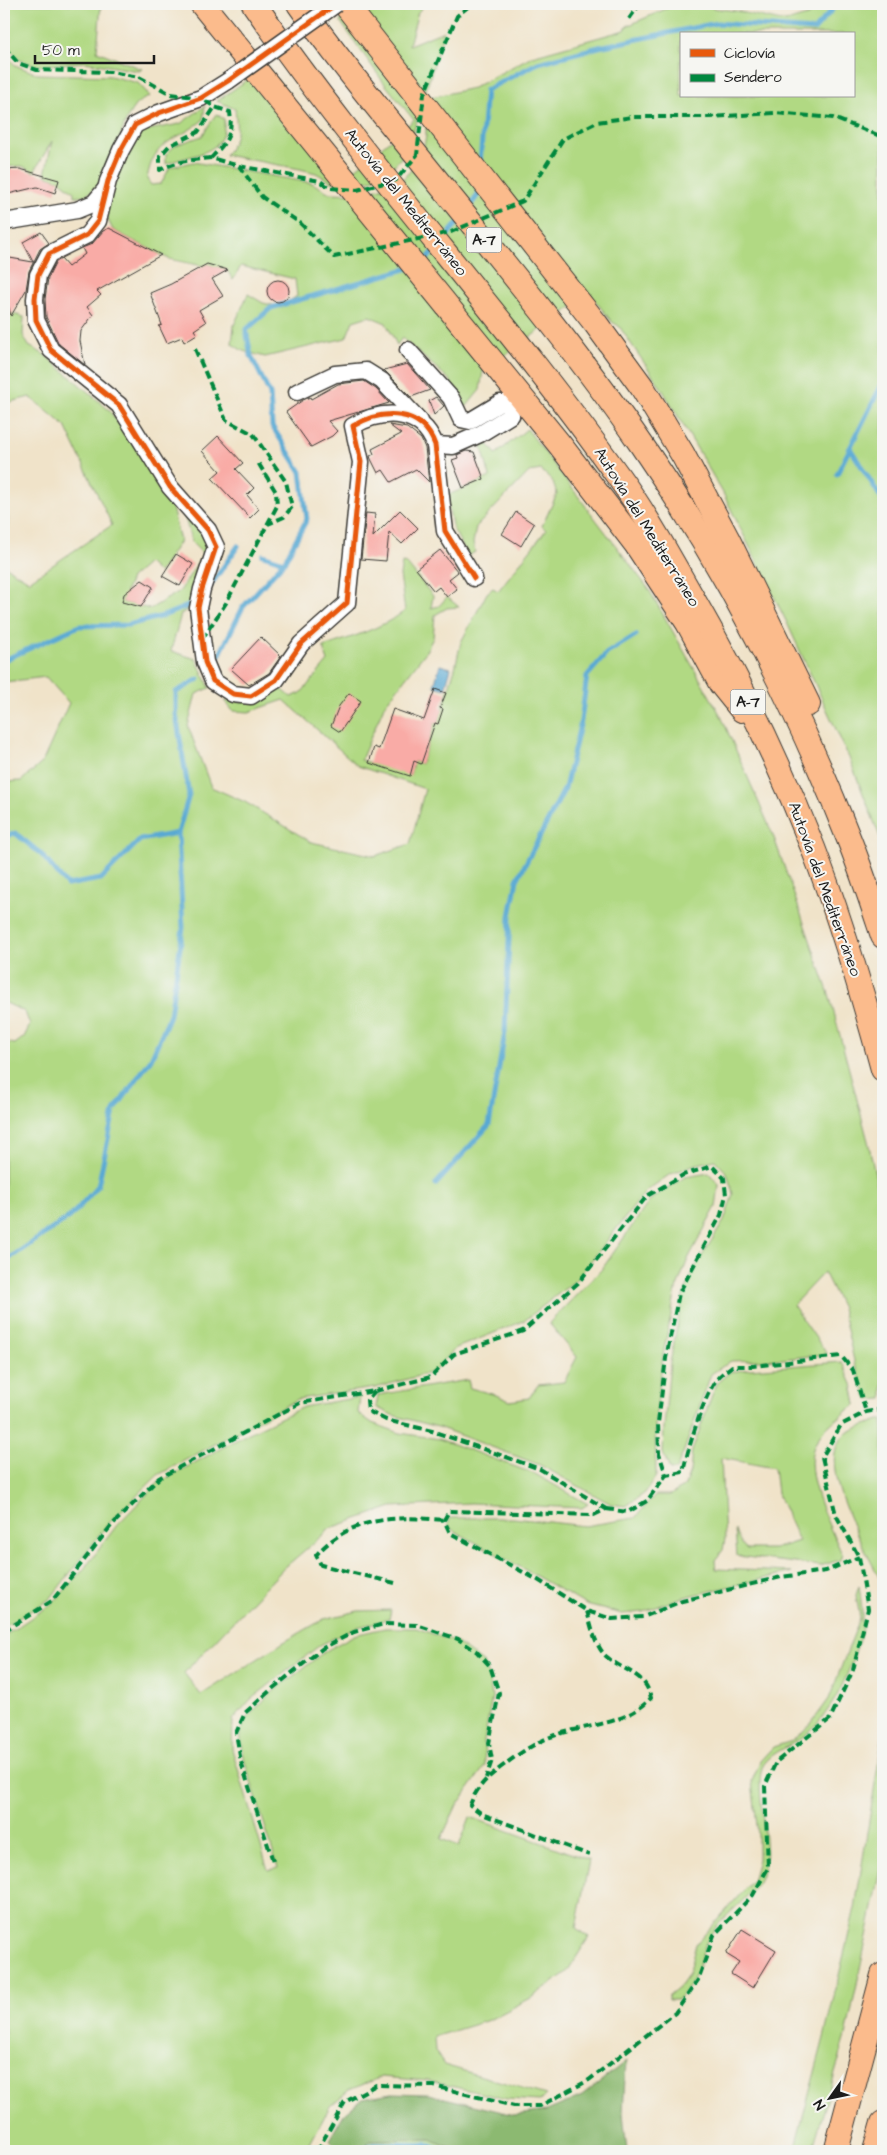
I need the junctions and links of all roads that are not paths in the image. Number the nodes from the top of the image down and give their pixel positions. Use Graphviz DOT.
graph roads {
  1 [pos="202,4"];
  2 [pos="254,4"];
  3 [pos="299,4"];
  4 [pos="336,4"];
  5 [pos="345,4"];
  6 [pos="105,190"];
  7 [pos="4,222"];
  8 [pos="408,350"];
  9 [pos="296,392"];
  10 [pos="421,422"];
  11 [pos="435,445"];
  12 [pos="474,578"];
  13 [pos="766,737"];
  14 [pos="823,777"];
  15 [pos="883,936"];
  16 [pos="883,1069"];
  17 [pos="883,1975"];
  18 [pos="883,2123"];
  19 [pos="836,2151"];
  20 [pos="875,2151"];
  1 -- 13 [label="highway"];
  2 -- 13 [label="highway, Autovía del Mediterráneo / A-7"];
  3 -- 14 [label="highway, A-7"];
  4 -- 6 [label="street, bridge"];
  5 -- 14 [label="highway"];
  6 -- 7 [label="street"];
  6 -- 10 [label="street"];
  8 -- 11 [label="street"];
  9 -- 10 [label="street"];
  10 -- 11 [label="street"];
  11 -- 12 [label="street"];
  13 -- 16 [label="highway, Autovía del Mediterráneo / A-7"];
  14 -- 15 [label="highway, A-7"];
  17 -- 19 [label="highway"];
  18 -- 20 [label="highway"];
}
